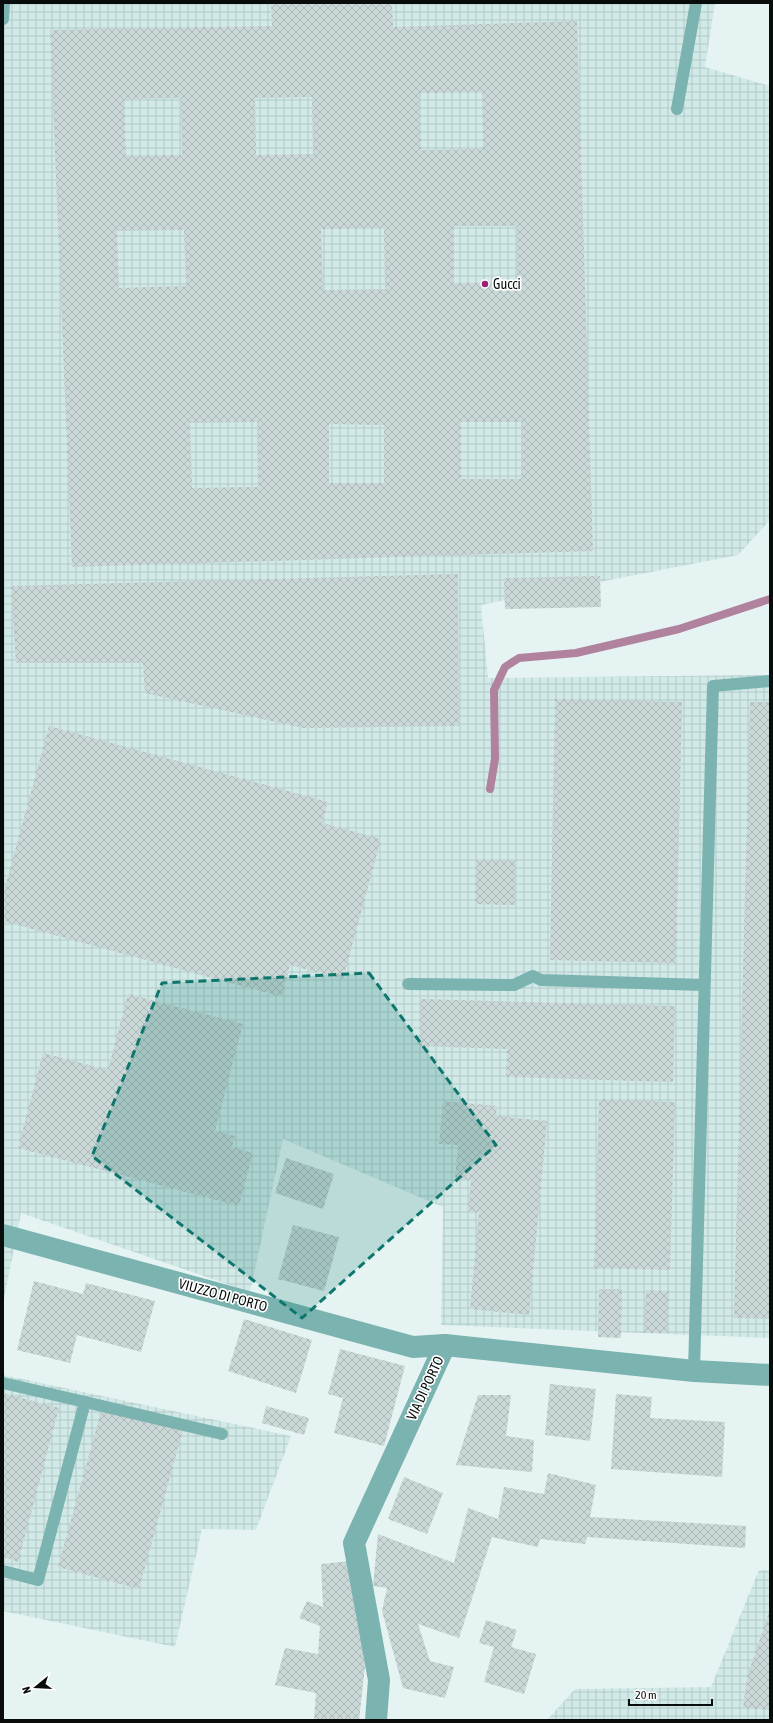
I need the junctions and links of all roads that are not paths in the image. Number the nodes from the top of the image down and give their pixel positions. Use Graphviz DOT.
graph roads {
  1 [pos="4,3"];
  2 [pos="696,3"];
  3 [pos="3,18"];
  4 [pos="677,109"];
  5 [pos="770,681"];
  6 [pos="408,984"];
  7 [pos="704,984"];
  8 [pos="3,1235"];
  9 [pos="445,1346"];
  10 [pos="694,1371"];
  11 [pos="770,1375"];
  12 [pos="3,1383"];
  13 [pos="85,1402"];
  14 [pos="222,1434"];
  15 [pos="3,1571"];
  16 [pos="376,1720"];
  1 -- 3 [label="lane"];
  2 -- 4 [label="lane"];
  5 -- 7 [label="lane"];
  6 -- 7 [label="lane"];
  7 -- 10 [label="lane"];
  8 -- 9 [label="street, VIUZZO DI PORTO"];
  9 -- 10 [label="street, VIA DI PORTO"];
  9 -- 16 [label="street, VIA DI PORTO"];
  10 -- 11 [label="street, VIA DI PORTO"];
  12 -- 13 [label="lane"];
  13 -- 14 [label="lane"];
  13 -- 15 [label="lane"];
}
